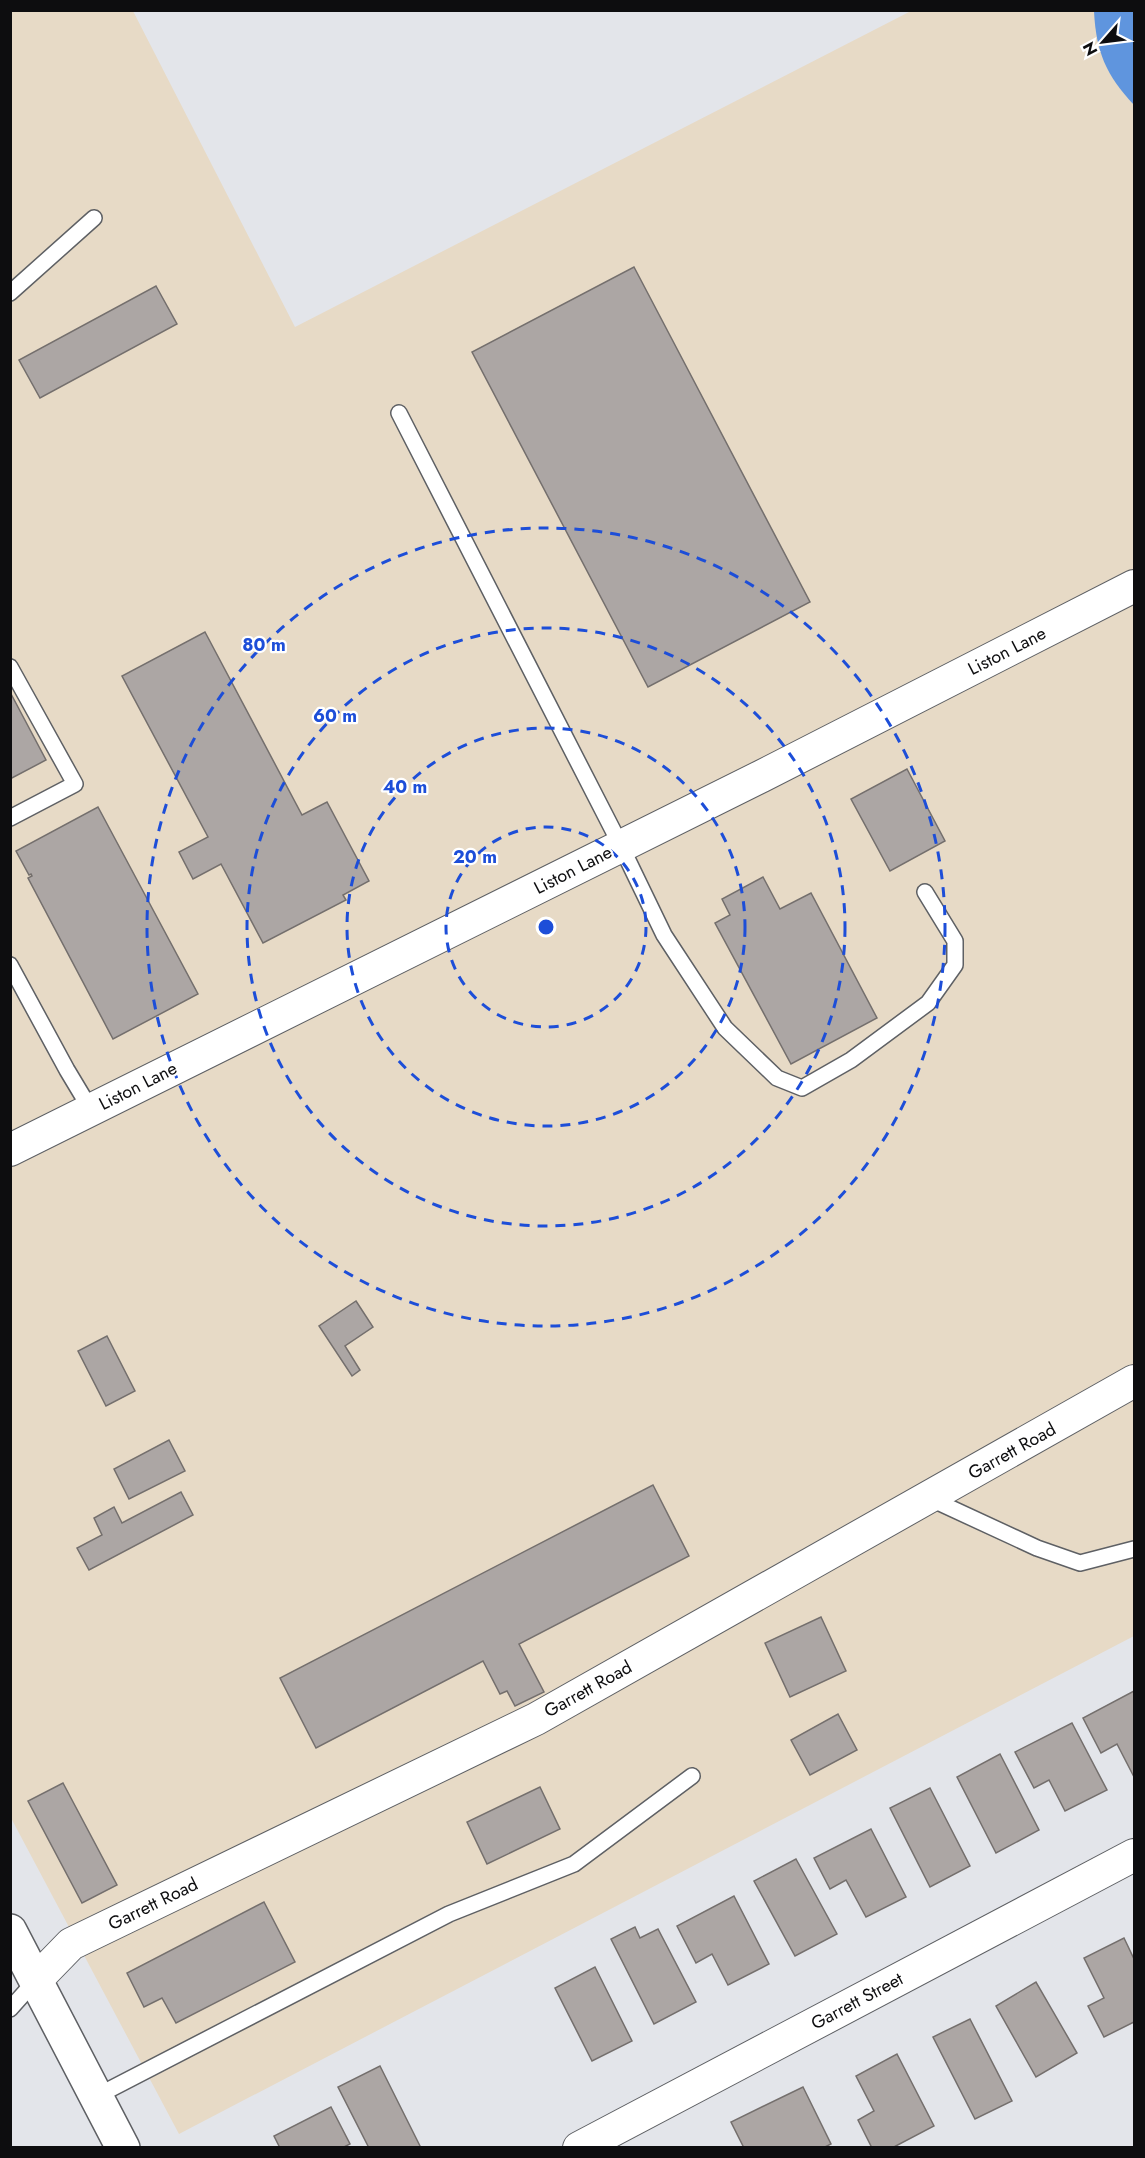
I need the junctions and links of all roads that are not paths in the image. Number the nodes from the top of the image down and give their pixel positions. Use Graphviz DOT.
graph roads {
  1 [pos="94,218"];
  2 [pos="10,293"];
  3 [pos="399,413"];
  4 [pos="1134,586"];
  5 [pos="10,667"];
  6 [pos="10,818"];
  7 [pos="621,846"];
  8 [pos="925,892"];
  9 [pos="10,965"];
  10 [pos="91,1110"];
  11 [pos="10,1150"];
  12 [pos="1134,1382"];
  13 [pos="929,1498"];
  14 [pos="1134,1549"];
  15 [pos="692,1776"];
  16 [pos="1134,1855"];
  17 [pos="10,1931"];
  18 [pos="36,1980"];
  19 [pos="10,2009"];
  20 [pos="97,2096"];
  21 [pos="123,2148"];
  22 [pos="579,2148"];
  1 -- 2 [label="lane"];
  3 -- 7 [label="lane"];
  4 -- 7 [label="street, Liston Lane"];
  5 -- 6 [label="lane"];
  7 -- 8 [label="lane"];
  7 -- 10 [label="street, Liston Lane"];
  9 -- 10 [label="lane"];
  10 -- 11 [label="street, Liston Lane"];
  12 -- 13 [label="street, Garrett Road"];
  13 -- 14 [label="lane"];
  13 -- 18 [label="street, Garrett Road"];
  15 -- 20 [label="lane"];
  16 -- 22 [label="street, Garrett Street"];
  17 -- 18 [label="street"];
  18 -- 19 [label="lane"];
  18 -- 20 [label="street"];
  20 -- 21 [label="street"];
}
